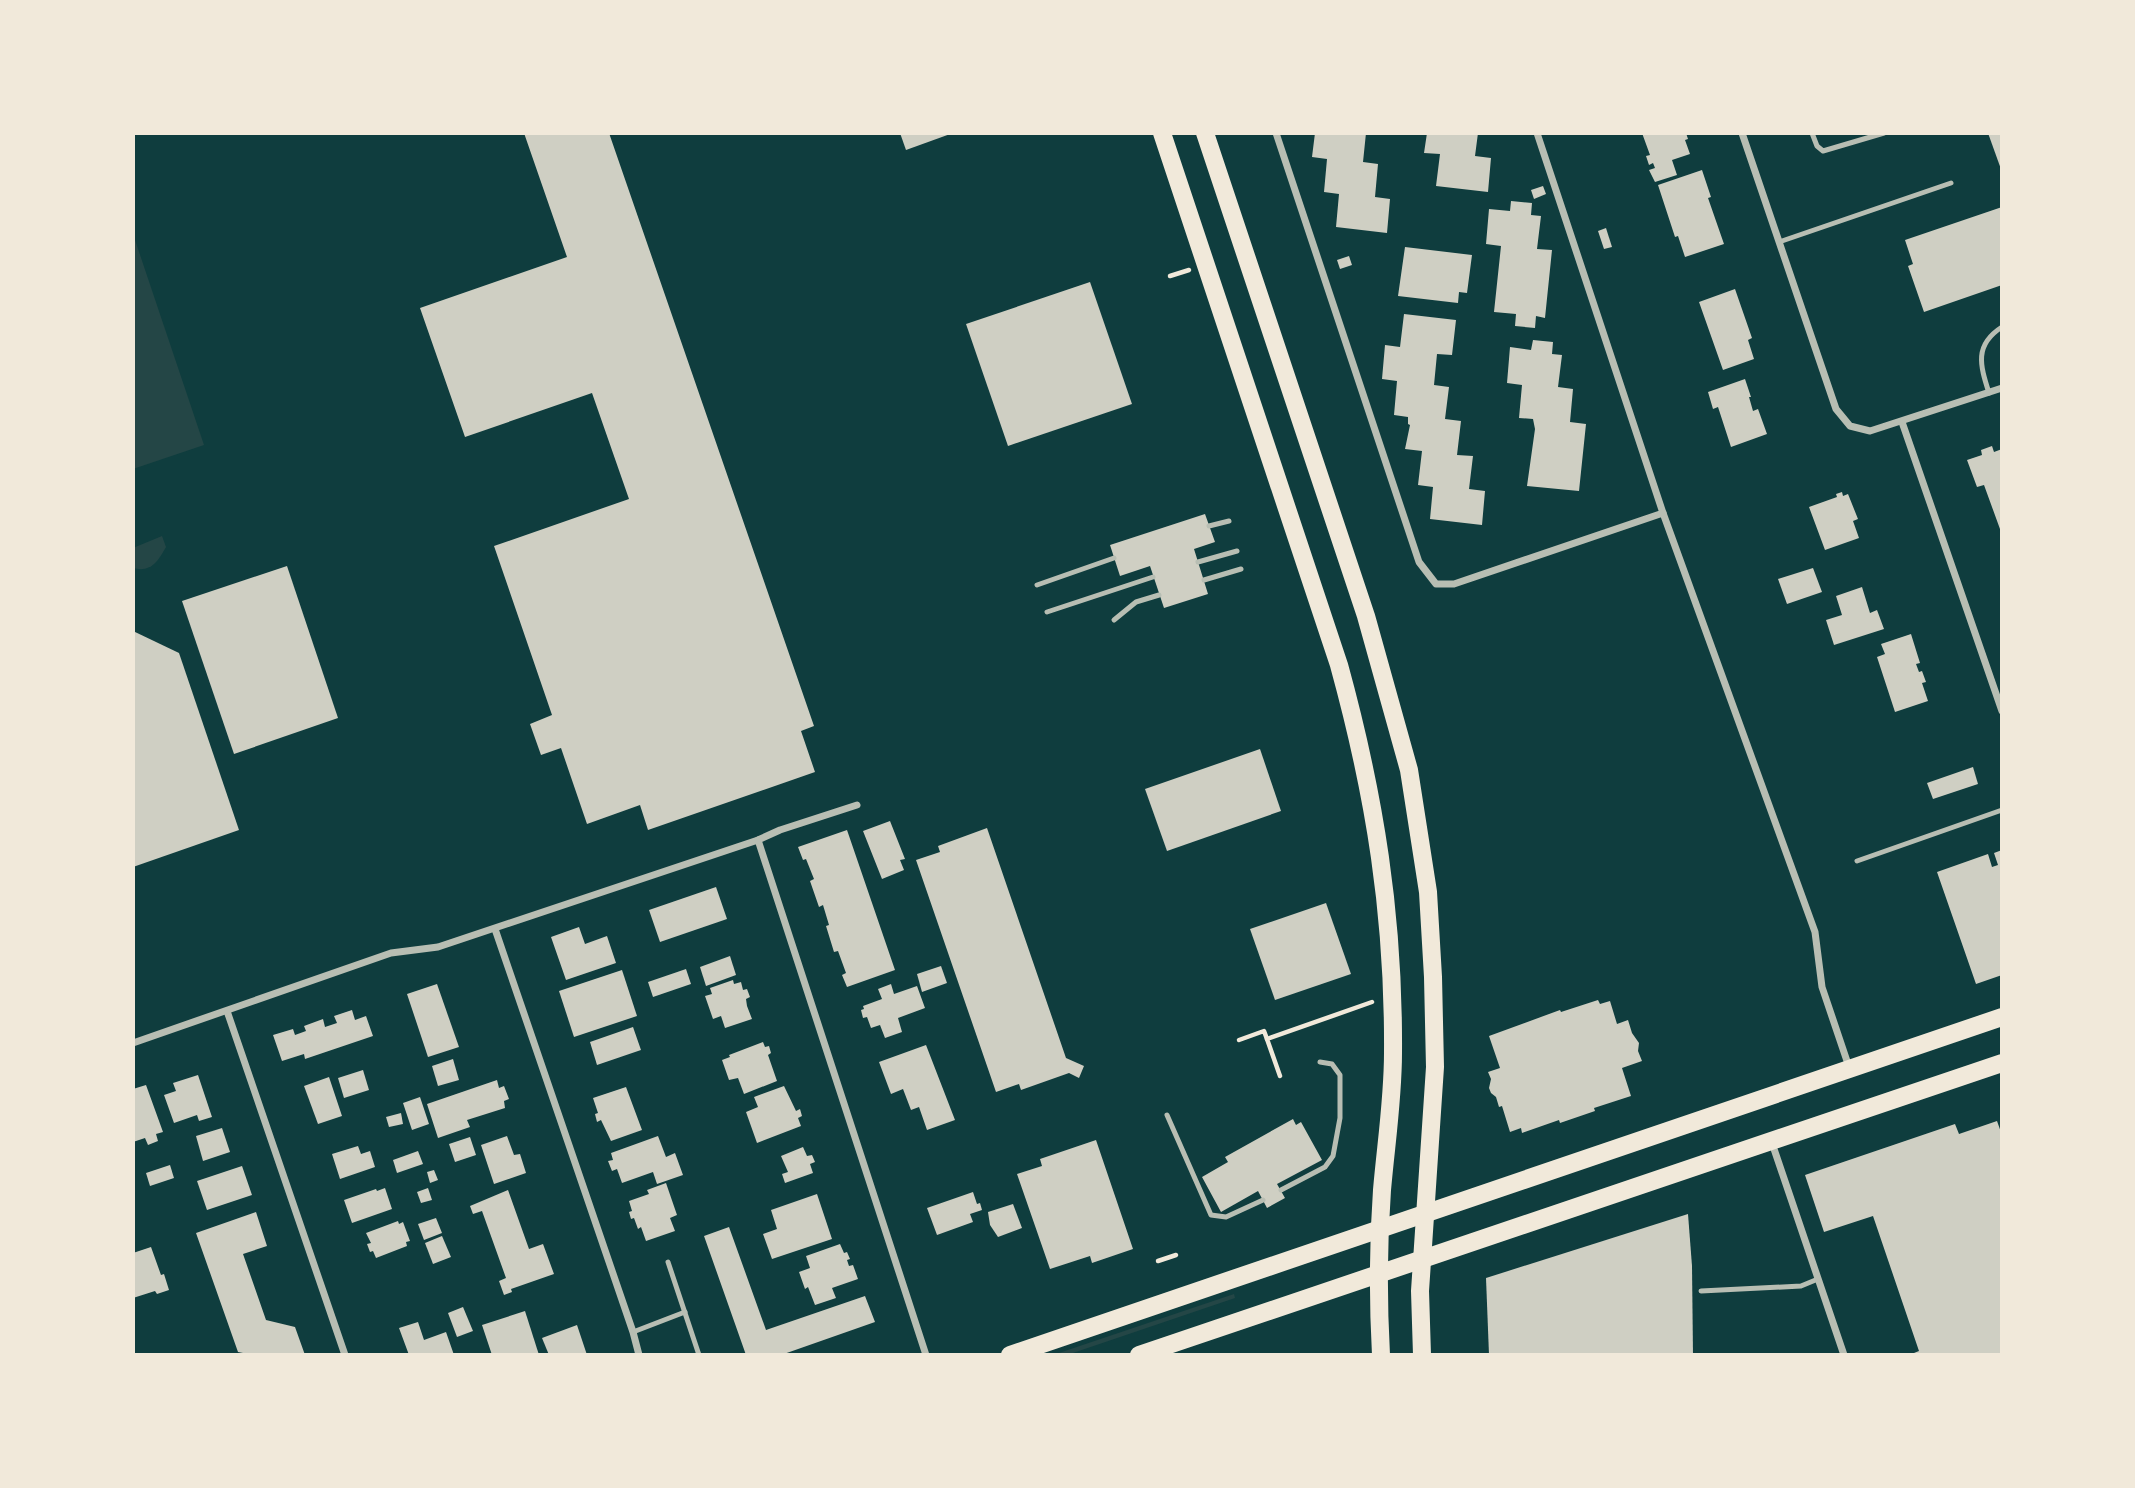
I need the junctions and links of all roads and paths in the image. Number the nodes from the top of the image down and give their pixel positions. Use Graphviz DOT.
graph roads {
  1 [pos="1161,133"];
  2 [pos="1205,133"];
  3 [pos="1276,133"];
  4 [pos="1537,133"];
  5 [pos="1742,133"];
  6 [pos="1812,133"];
  7 [pos="1884,133"];
  8 [pos="1951,183"];
  9 [pos="1779,242"];
  10 [pos="2002,327"];
  11 [pos="2002,388"];
  12 [pos="1989,393"];
  13 [pos="1902,422"];
  14 [pos="1663,513"];
  15 [pos="1229,521"];
  16 [pos="1209,526"];
  17 [pos="1237,551"];
  18 [pos="1114,558"];
  19 [pos="1198,562"];
  20 [pos="1241,569"];
  21 [pos="1153,577"];
  22 [pos="1204,580"];
  23 [pos="1037,585"];
  24 [pos="1159,595"];
  25 [pos="1047,612"];
  26 [pos="1114,620"];
  27 [pos="2002,711"];
  28 [pos="857,805"];
  29 [pos="2002,810"];
  30 [pos="758,840"];
  31 [pos="1857,861"];
  32 [pos="495,929"];
  33 [pos="1393,994"];
  34 [pos="227,1011"];
  35 [pos="2002,1017"];
  36 [pos="1267,1039"];
  37 [pos="1238,1040"];
  38 [pos="133,1043"];
  39 [pos="1320,1062"];
  40 [pos="2002,1063"];
  41 [pos="1850,1069"];
  42 [pos="1280,1076"];
  43 [pos="1167,1115"];
  44 [pos="1772,1142"];
  45 [pos="1281,1190"];
  46 [pos="1263,1200"];
  47 [pos="1424,1215"];
  48 [pos="1381,1230"];
  49 [pos="1176,1255"];
  50 [pos="1158,1261"];
  51 [pos="1421,1261"];
  52 [pos="668,1262"];
  53 [pos="1379,1275"];
  54 [pos="1818,1279"];
  55 [pos="1700,1291"];
  56 [pos="685,1312"];
  57 [pos="633,1332"];
  58 [pos="345,1355"];
  59 [pos="639,1355"];
  60 [pos="699,1355"];
  61 [pos="926,1355"];
  62 [pos="1010,1355"];
  63 [pos="1139,1355"];
  64 [pos="1381,1355"];
  65 [pos="1422,1355"];
  66 [pos="1844,1355"];
  1 -- 33 [label="main road"];
  2 -- 47 [label="main road"];
  3 -- 14 [label="street"];
  4 -- 14 [label="street"];
  5 -- 9 [label="street"];
  6 -- 7 [label="lane"];
  8 -- 9 [label="lane"];
  9 -- 13 [label="street"];
  10 -- 12 [label="lane"];
  11 -- 12 [label="street"];
  12 -- 13 [label="street"];
  13 -- 27 [label="street"];
  14 -- 41 [label="street"];
  15 -- 16 [label="lane"];
  17 -- 19 [label="lane"];
  18 -- 23 [label="lane"];
  20 -- 22 [label="lane"];
  21 -- 25 [label="lane"];
  24 -- 26 [label="lane"];
  28 -- 30 [label="street"];
  29 -- 31 [label="lane"];
  30 -- 32 [label="street"];
  30 -- 61 [label="street"];
  32 -- 34 [label="street"];
  32 -- 57 [label="street"];
  33 -- 36 [label="path"];
  33 -- 48 [label="main road"];
  34 -- 38 [label="street"];
  34 -- 58 [label="street"];
  35 -- 41 [label="main road"];
  36 -- 37 [label="path"];
  36 -- 42 [label="path"];
  39 -- 45 [label="lane"];
  40 -- 44 [label="main road"];
  41 -- 47 [label="main road"];
  43 -- 46 [label="lane"];
  44 -- 51 [label="main road"];
  44 -- 54 [label="street"];
  47 -- 48 [label="main road"];
  47 -- 51 [label="main road"];
  48 -- 53 [label="main road"];
  48 -- 62 [label="main road"];
  49 -- 50 [label="path"];
  51 -- 53 [label="main road"];
  51 -- 65 [label="main road"];
  52 -- 56 [label="lane"];
  53 -- 63 [label="main road"];
  53 -- 64 [label="main road"];
  54 -- 55 [label="lane"];
  54 -- 66 [label="street"];
  56 -- 57 [label="lane"];
  56 -- 60 [label="lane"];
  57 -- 59 [label="street"];
}
